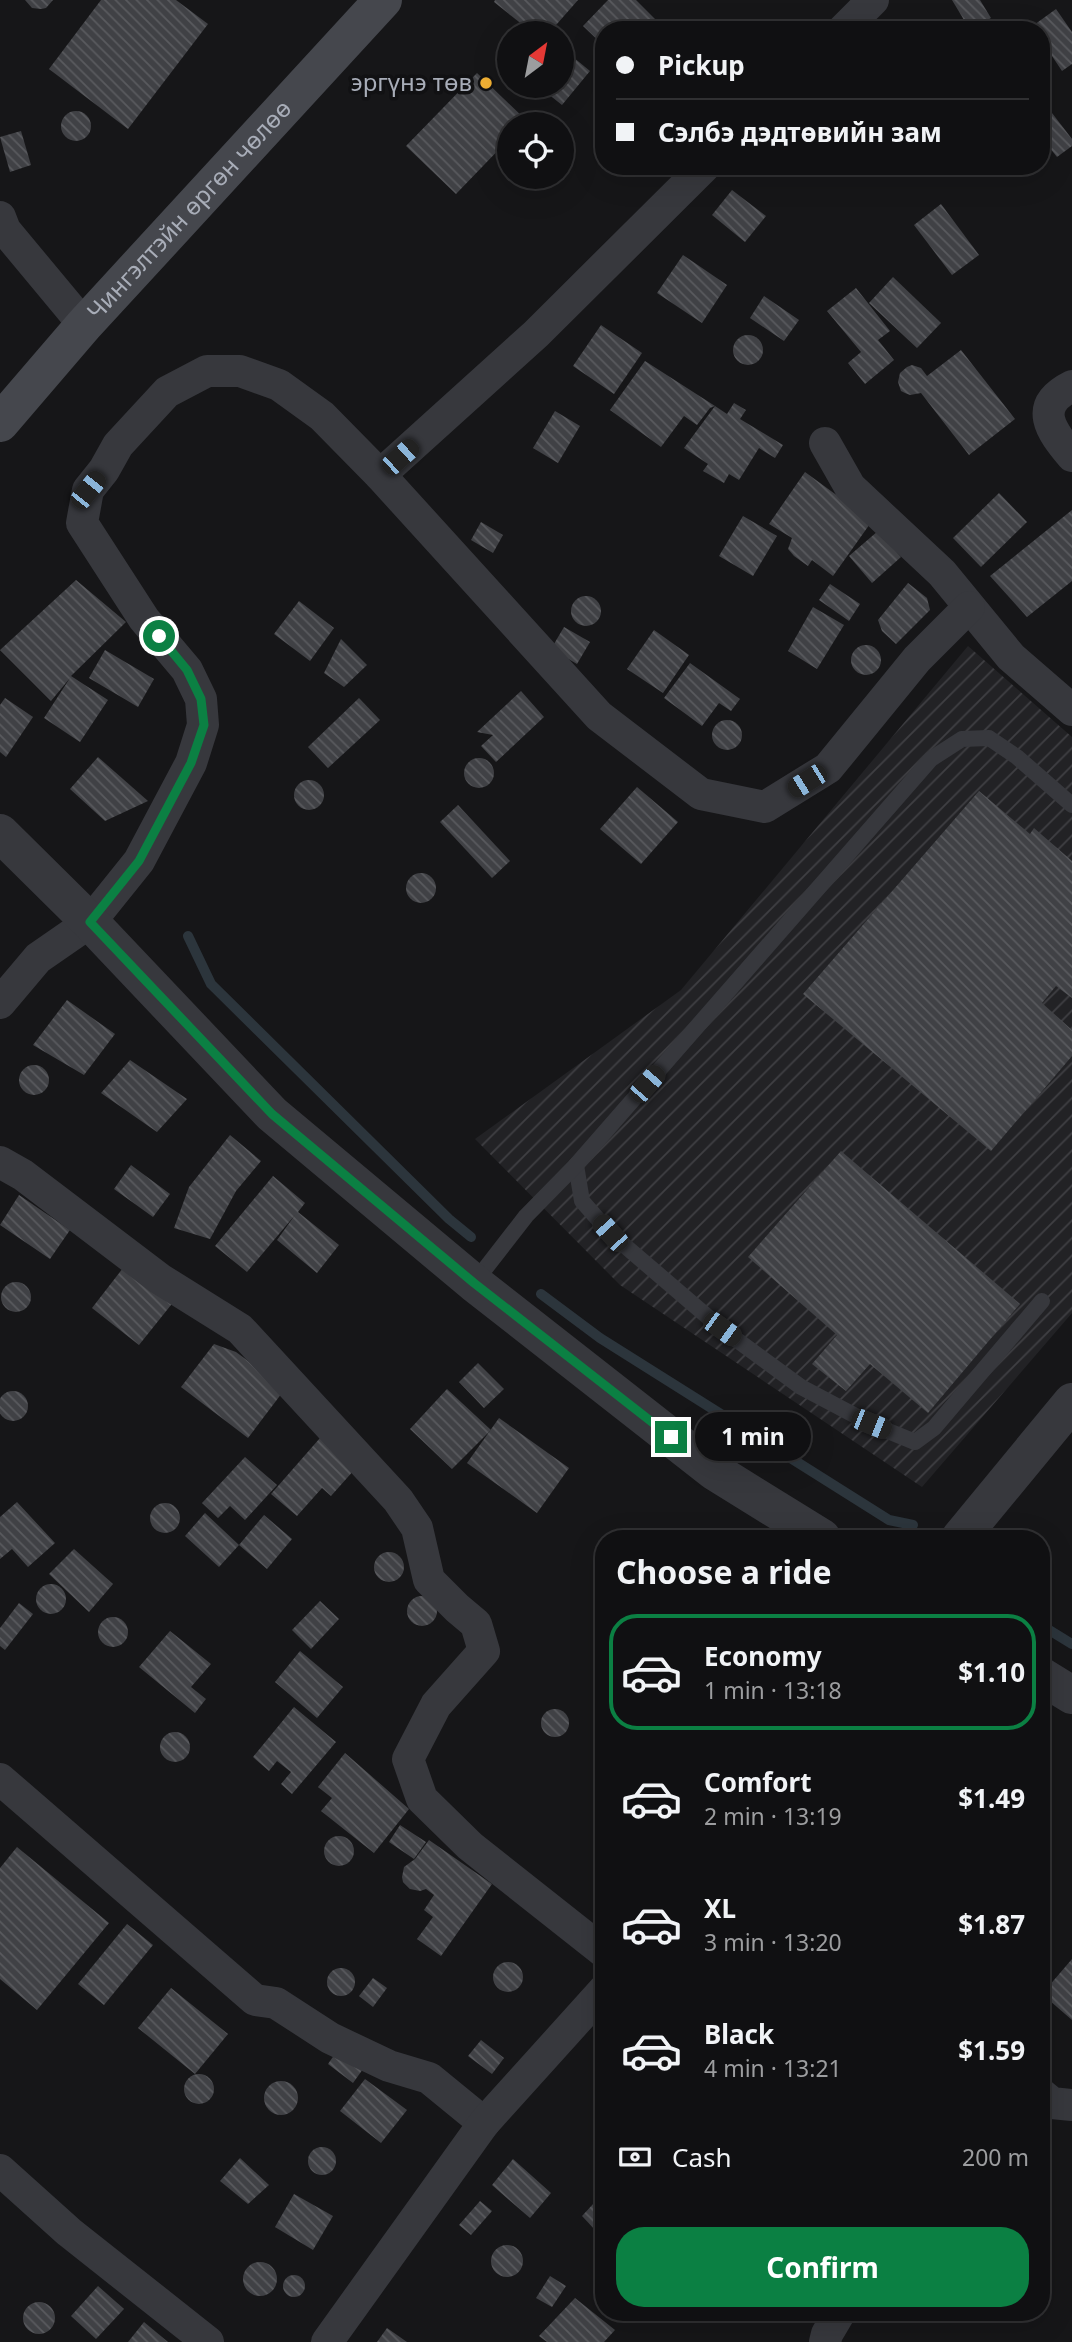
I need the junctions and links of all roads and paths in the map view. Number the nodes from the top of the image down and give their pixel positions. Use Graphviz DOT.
graph roads {
  1 [pos="383,0"];
  2 [pos="873,0"];
  3 [pos="853,21"];
  4 [pos="696,175"];
  5 [pos="0,217"];
  6 [pos="84,325"];
  7 [pos="1072,386"];
  8 [pos="0,423"];
  9 [pos="825,443"];
  10 [pos="1072,456"];
  11 [pos="380,475"];
  12 [pos="969,607"];
  13 [pos="1072,710"];
  14 [pos="1072,805"];
  15 [pos="0,833"];
  16 [pos="90,922"];
  17 [pos="0,1003"];
  18 [pos="0,1162"];
  19 [pos="576,1166"];
  20 [pos="474,1283"];
  21 [pos="1042,1301"];
  22 [pos="1072,1402"];
  23 [pos="809,1530"];
  24 [pos="967,1530"];
  25 [pos="1050,1682"];
  26 [pos="1072,1695"];
  27 [pos="0,1779"];
  28 [pos="595,1945"];
  29 [pos="595,2000"];
  30 [pos="1050,2101"];
  31 [pos="1072,2105"];
  32 [pos="484,2123"];
  33 [pos="0,2170"];
  34 [pos="834,2321"];
  35 [pos="208,2342"];
  36 [pos="327,2342"];
  37 [pos="825,2342"];
  1 -- 6 [label="main road, Чингэлтэйн өргөн чөлөө"];
  2 -- 3 [label="street"];
  4 -- 11 [label="street"];
  5 -- 6 [label="street"];
  6 -- 8 [label="main road, Чингэлтэйн өргөн чөлөө"];
  7 -- 10 [label="street"];
  9 -- 12 [label="street"];
  11 -- 12 [label="street"];
  11 -- 16 [label="street"];
  12 -- 13 [label="street"];
  14 -- 19 [label="lane"];
  15 -- 16 [label="street"];
  16 -- 17 [label="street"];
  16 -- 20 [label="street"];
  18 -- 28 [label="street"];
  19 -- 20 [label="lane"];
  19 -- 21 [label="lane"];
  20 -- 23 [label="street"];
  22 -- 24 [label="street"];
  25 -- 26 [label="street"];
  27 -- 32 [label="street"];
  29 -- 32 [label="street"];
  30 -- 31 [label="street"];
  32 -- 36 [label="street"];
  33 -- 35 [label="street"];
  34 -- 37 [label="street"];
}
